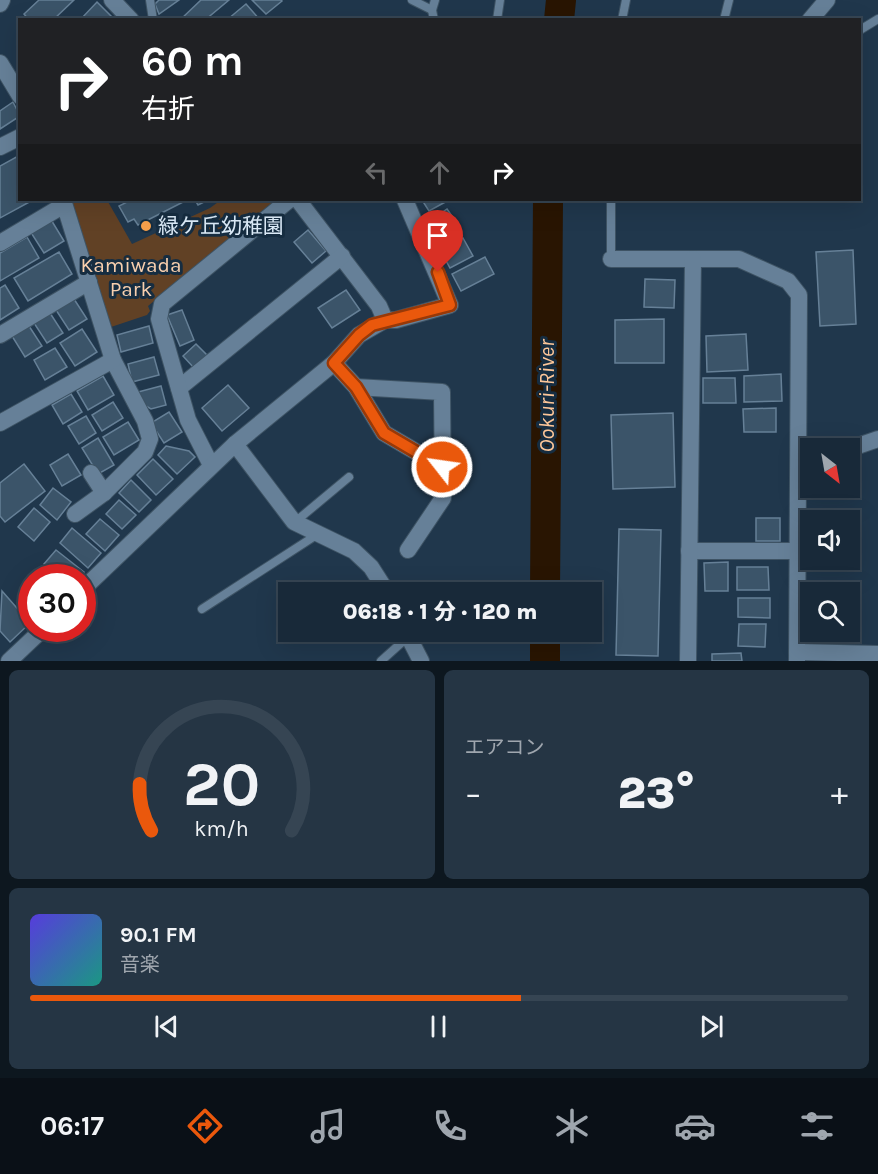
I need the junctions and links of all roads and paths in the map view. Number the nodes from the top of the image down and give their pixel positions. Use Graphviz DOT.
graph roads {
  1 [pos="2,0"];
  2 [pos="112,0"];
  3 [pos="150,0"];
  4 [pos="412,0"];
  5 [pos="435,0"];
  6 [pos="500,0"];
  7 [pos="627,0"];
  8 [pos="729,0"];
  9 [pos="827,0"];
  10 [pos="0,4"];
  11 [pos="433,15"];
  12 [pos="129,18"];
  13 [pos="153,18"];
  14 [pos="497,18"];
  15 [pos="622,18"];
  16 [pos="724,18"];
  17 [pos="812,18"];
  18 [pos="878,19"];
  19 [pos="861,29"];
  20 [pos="0,63"];
  21 [pos="18,93"];
  22 [pos="18,138"];
  23 [pos="0,147"];
  24 [pos="288,201"];
  25 [pos="299,201"];
  26 [pos="405,201"];
  27 [pos="611,201"];
  28 [pos="63,202"];
  29 [pos="0,243"];
  30 [pos="342,256"];
  31 [pos="611,259"];
  32 [pos="693,259"];
  33 [pos="89,282"];
  34 [pos="385,320"];
  35 [pos="0,334"];
  36 [pos="112,360"];
  37 [pos="334,363"];
  38 [pos="356,387"];
  39 [pos="179,388"];
  40 [pos="0,423"];
  41 [pos="804,438"];
  42 [pos="878,439"];
  43 [pos="235,444"];
  44 [pos="860,445"];
  45 [pos="211,465"];
  46 [pos="442,467"];
  47 [pos="91,473"];
  48 [pos="349,477"];
  49 [pos="104,493"];
  50 [pos="800,498"];
  51 [pos="75,514"];
  52 [pos="294,522"];
  53 [pos="318,534"];
  54 [pos="408,550"];
  55 [pos="689,551"];
  56 [pos="796,551"];
  57 [pos="96,576"];
  58 [pos="381,582"];
  59 [pos="202,609"];
  60 [pos="29,642"];
  61 [pos="399,642"];
  62 [pos="412,642"];
  63 [pos="878,654"];
  64 [pos="797,657"];
  65 [pos="9,661"];
  66 [pos="381,661"];
  67 [pos="421,661"];
  68 [pos="688,661"];
  1 -- 10 [label="street"];
  2 -- 12 [label="street"];
  3 -- 13 [label="lane"];
  4 -- 11 [label="lane"];
  5 -- 11 [label="lane"];
  6 -- 14 [label="lane"];
  7 -- 15 [label="lane"];
  8 -- 16 [label="lane"];
  9 -- 17 [label="street"];
  18 -- 19 [label="lane"];
  20 -- 21 [label="street"];
  22 -- 23 [label="street"];
  24 -- 39 [label="street"];
  25 -- 30 [label="street"];
  26 -- 34 [label="street"];
  27 -- 31 [label="lane"];
  28 -- 29 [label="street"];
  28 -- 33 [label="street"];
  30 -- 34 [label="street"];
  30 -- 39 [label="street"];
  31 -- 32 [label="street"];
  32 -- 41 [label="street"];
  32 -- 55 [label="street"];
  33 -- 35 [label="street"];
  33 -- 36 [label="street"];
  34 -- 37 [label="street"];
  36 -- 40 [label="street"];
  36 -- 49 [label="street"];
  37 -- 38 [label="street"];
  37 -- 43 [label="street"];
  38 -- 46 [label="street"];
  38 -- 46 [label="street"];
  39 -- 45 [label="street"];
  42 -- 44 [label="street"];
  43 -- 45 [label="street"];
  43 -- 52 [label="street"];
  45 -- 57 [label="street"];
  46 -- 54 [label="street"];
  47 -- 49 [label="street"];
  48 -- 52 [label="lane"];
  49 -- 51 [label="street"];
  50 -- 56 [label="street"];
  52 -- 53 [label="street"];
  53 -- 58 [label="street"];
  53 -- 59 [label="lane"];
  55 -- 56 [label="street"];
  55 -- 68 [label="street"];
  56 -- 64 [label="street"];
  60 -- 65 [label="street"];
  61 -- 66 [label="lane"];
  62 -- 67 [label="street"];
  63 -- 64 [label="street"];
}
